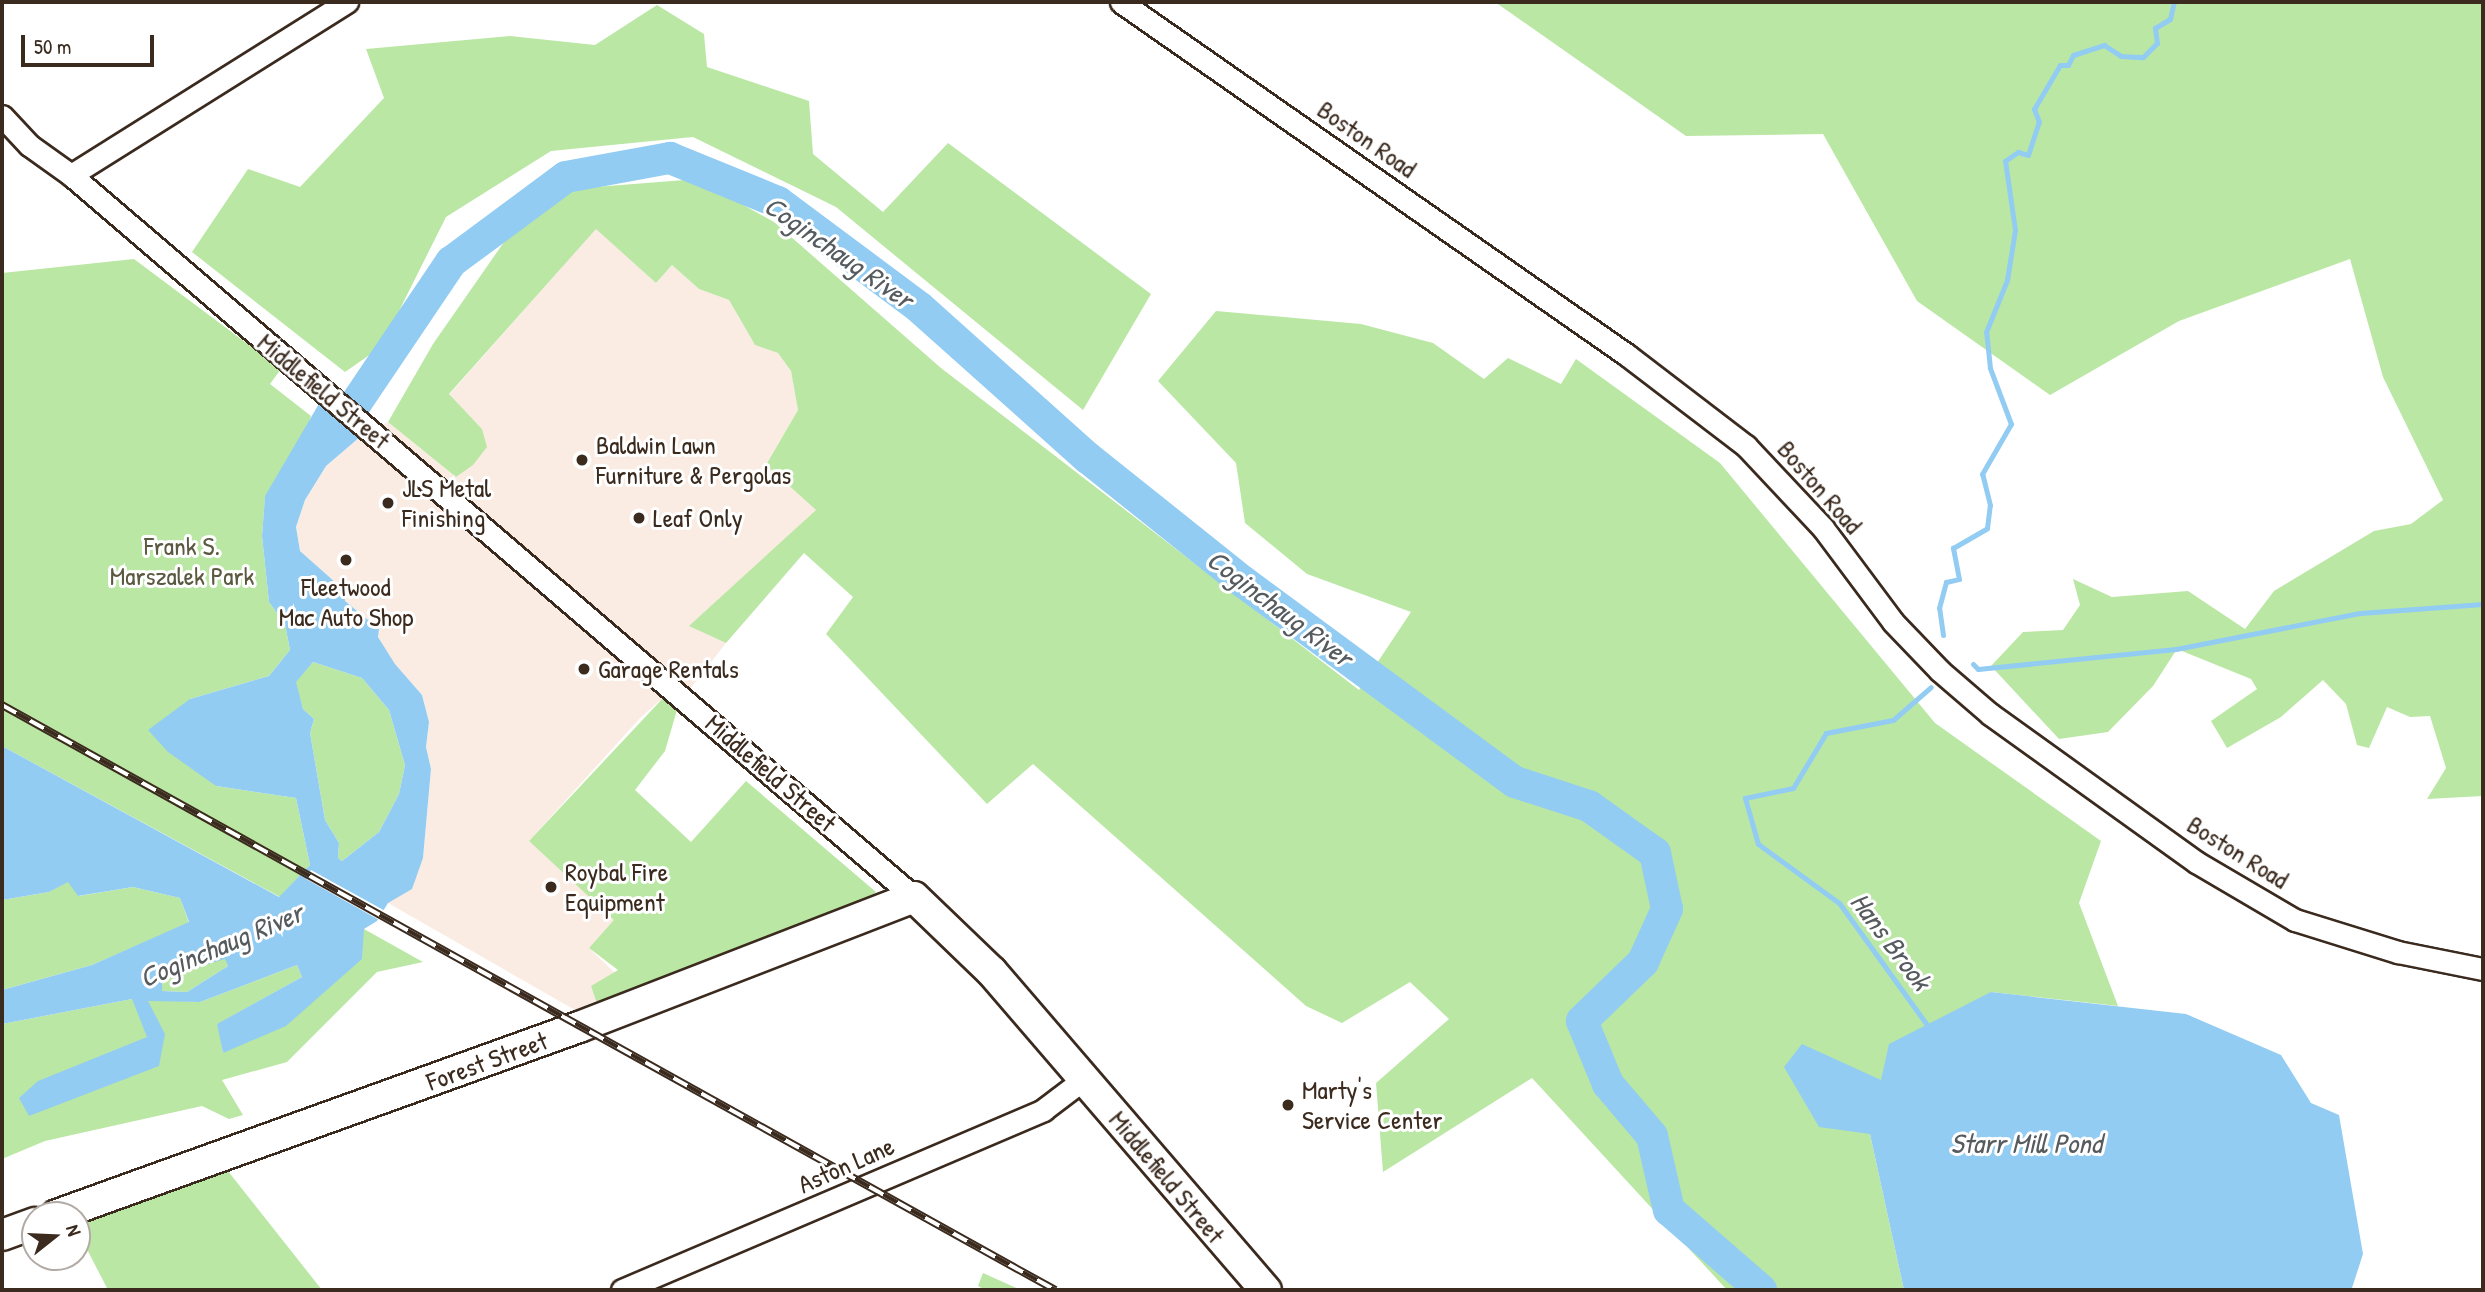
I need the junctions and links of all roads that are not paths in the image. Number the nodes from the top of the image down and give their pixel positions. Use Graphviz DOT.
graph roads {
  1 [pos="346,2"];
  2 [pos="1121,2"];
  3 [pos="2,116"];
  4 [pos="71,175"];
  5 [pos="914,897"];
  6 [pos="2483,969"];
  7 [pos="1084,1079"];
  8 [pos="91,1203"];
  9 [pos="21,1228"];
  10 [pos="2,1235"];
  11 [pos="622,1290"];
  12 [pos="1266,1290"];
  1 -- 4 [label="street"];
  2 -- 6 [label="street, Boston Road"];
  3 -- 4 [label="street, Middlefield Street"];
  4 -- 5 [label="street, Middlefield Street"];
  5 -- 7 [label="main road, Middlefield Street"];
  5 -- 8 [label="main road, Forest Street"];
  7 -- 11 [label="street, Aston Lane"];
  7 -- 12 [label="main road, Middlefield Street"];
  9 -- 10 [label="main road"];
}
